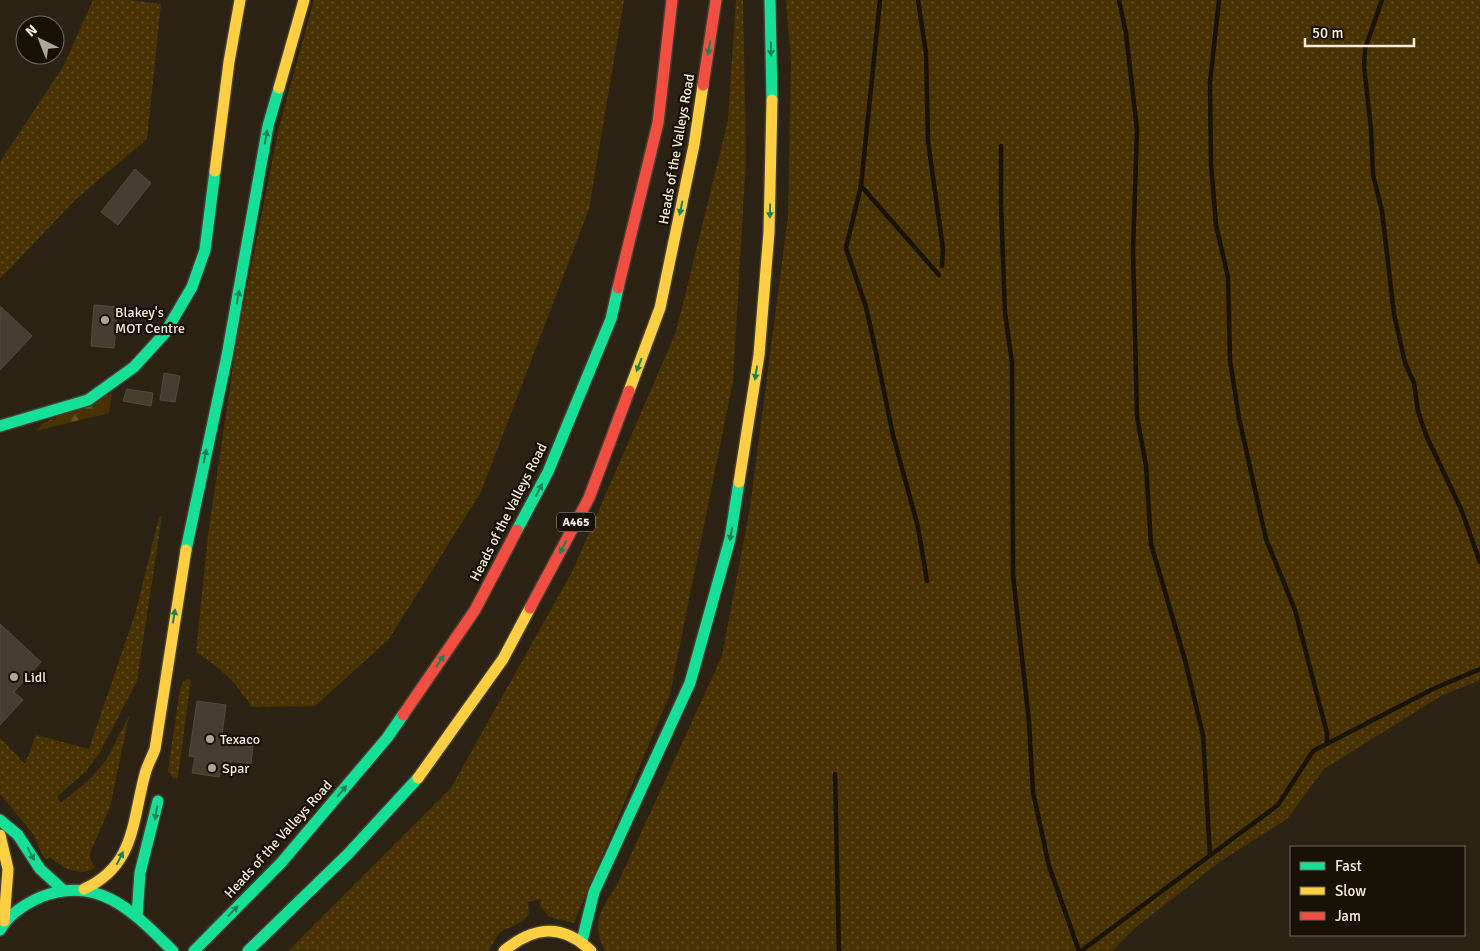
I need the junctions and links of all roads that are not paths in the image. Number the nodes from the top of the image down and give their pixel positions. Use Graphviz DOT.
graph roads {
  1 [pos="240,0"];
  2 [pos="304,0"];
  3 [pos="672,0"];
  4 [pos="716,0"];
  5 [pos="770,0"];
  6 [pos="0,426"];
  7 [pos="156,749"];
  8 [pos="160,764"];
  9 [pos="161,786"];
  10 [pos="0,820"];
  11 [pos="0,835"];
  12 [pos="61,888"];
  13 [pos="84,889"];
  14 [pos="136,916"];
  15 [pos="2,926"];
  16 [pos="582,941"];
  17 [pos="197,949"];
  18 [pos="173,951"];
  19 [pos="248,951"];
  20 [pos="504,951"];
  21 [pos="591,951"];
  1 -- 6 [label="main road"];
  7 -- 2 [label="main road, one-way"];
  17 -- 3 [label="main road, Heads of the Valleys Road, one-way"];
  4 -- 19 [label="main road, Heads of the Valleys Road / A465, one-way"];
  5 -- 16 [label="main road, one-way"];
  7 -- 8 [label="main road"];
  13 -- 7 [label="main road, one-way"];
  9 -- 14 [label="main road, one-way"];
  10 -- 12 [label="main road, one-way"];
  11 -- 15 [label="main road"];
  12 -- 13 [label="main road"];
  12 -- 15 [label="main road"];
  13 -- 14 [label="main road"];
  14 -- 18 [label="main road"];
  16 -- 20 [label="main road"];
  16 -- 21 [label="main road"];
}
